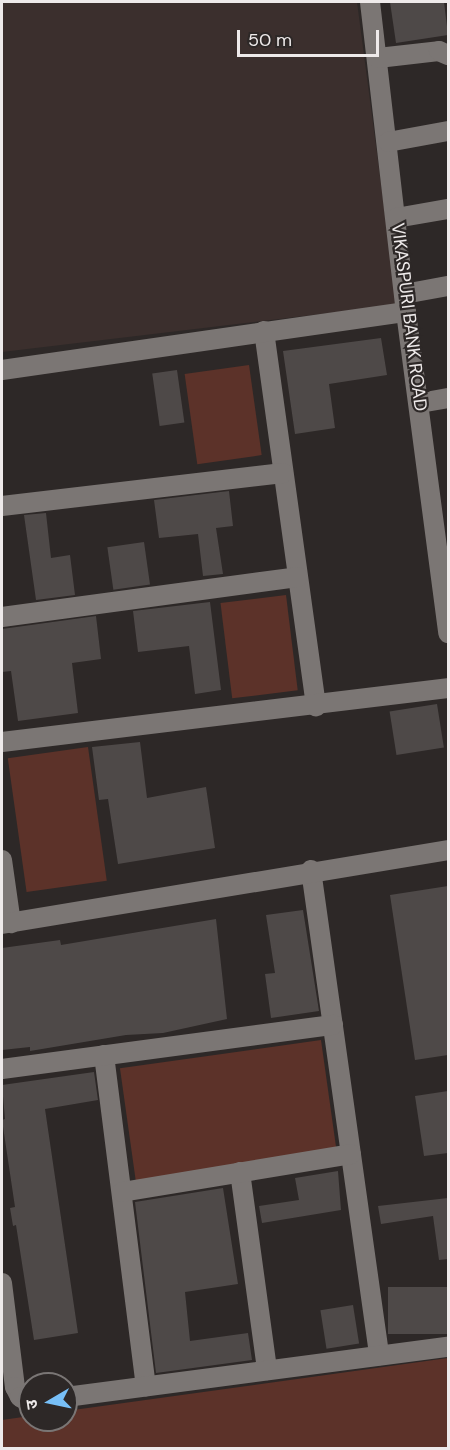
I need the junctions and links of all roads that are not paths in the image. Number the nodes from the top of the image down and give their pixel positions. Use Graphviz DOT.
graph roads {
  1 [pos="370,2"];
  2 [pos="448,55"];
  3 [pos="378,58"];
  4 [pos="448,131"];
  5 [pos="388,142"];
  6 [pos="448,209"];
  7 [pos="396,218"];
  8 [pos="448,286"];
  9 [pos="405,303"];
  10 [pos="264,331"];
  11 [pos="2,370"];
  12 [pos="448,399"];
  13 [pos="420,403"];
  14 [pos="283,473"];
  15 [pos="2,506"];
  16 [pos="442,520"];
  17 [pos="297,577"];
  18 [pos="2,617"];
  19 [pos="448,633"];
  20 [pos="448,688"];
  21 [pos="316,706"];
  22 [pos="2,741"];
  23 [pos="448,850"];
  24 [pos="2,860"];
  25 [pos="311,870"];
  26 [pos="6,924"];
  27 [pos="333,1025"];
  28 [pos="104,1055"];
  29 [pos="2,1069"];
  30 [pos="351,1154"];
  31 [pos="240,1172"];
  32 [pos="122,1192"];
  33 [pos="2,1283"];
  34 [pos="448,1347"];
  35 [pos="379,1355"];
  36 [pos="267,1370"];
  37 [pos="146,1386"];
  38 [pos="18,1393"];
  39 [pos="78,1395"];
  1 -- 3 [label="street, VIKASPURI BANK ROAD"];
  2 -- 3 [label="street"];
  3 -- 5 [label="street, VIKASPURI BANK ROAD"];
  4 -- 5 [label="street"];
  5 -- 7 [label="street, VIKASPURI BANK ROAD"];
  6 -- 7 [label="street"];
  7 -- 9 [label="street, VIKASPURI BANK ROAD"];
  8 -- 9 [label="street"];
  9 -- 10 [label="street"];
  9 -- 13 [label="street, VIKASPURI BANK ROAD"];
  10 -- 11 [label="street"];
  10 -- 14 [label="street"];
  12 -- 13 [label="street"];
  13 -- 16 [label="street, VIKASPURI BANK ROAD"];
  14 -- 15 [label="street"];
  14 -- 17 [label="street"];
  16 -- 19 [label="street, VIKASPURI BANK ROAD"];
  17 -- 18 [label="street"];
  17 -- 21 [label="street"];
  20 -- 21 [label="street"];
  21 -- 22 [label="street"];
  23 -- 25 [label="street"];
  24 -- 26 [label="street"];
  25 -- 26 [label="street"];
  25 -- 27 [label="street"];
  27 -- 28 [label="street"];
  27 -- 30 [label="street"];
  28 -- 29 [label="street"];
  28 -- 32 [label="street"];
  30 -- 31 [label="street"];
  30 -- 35 [label="street"];
  31 -- 32 [label="street"];
  31 -- 36 [label="street"];
  32 -- 37 [label="street"];
  33 -- 38 [label="street"];
  34 -- 35 [label="street"];
  35 -- 36 [label="street"];
  36 -- 37 [label="street"];
  37 -- 39 [label="street"];
}
